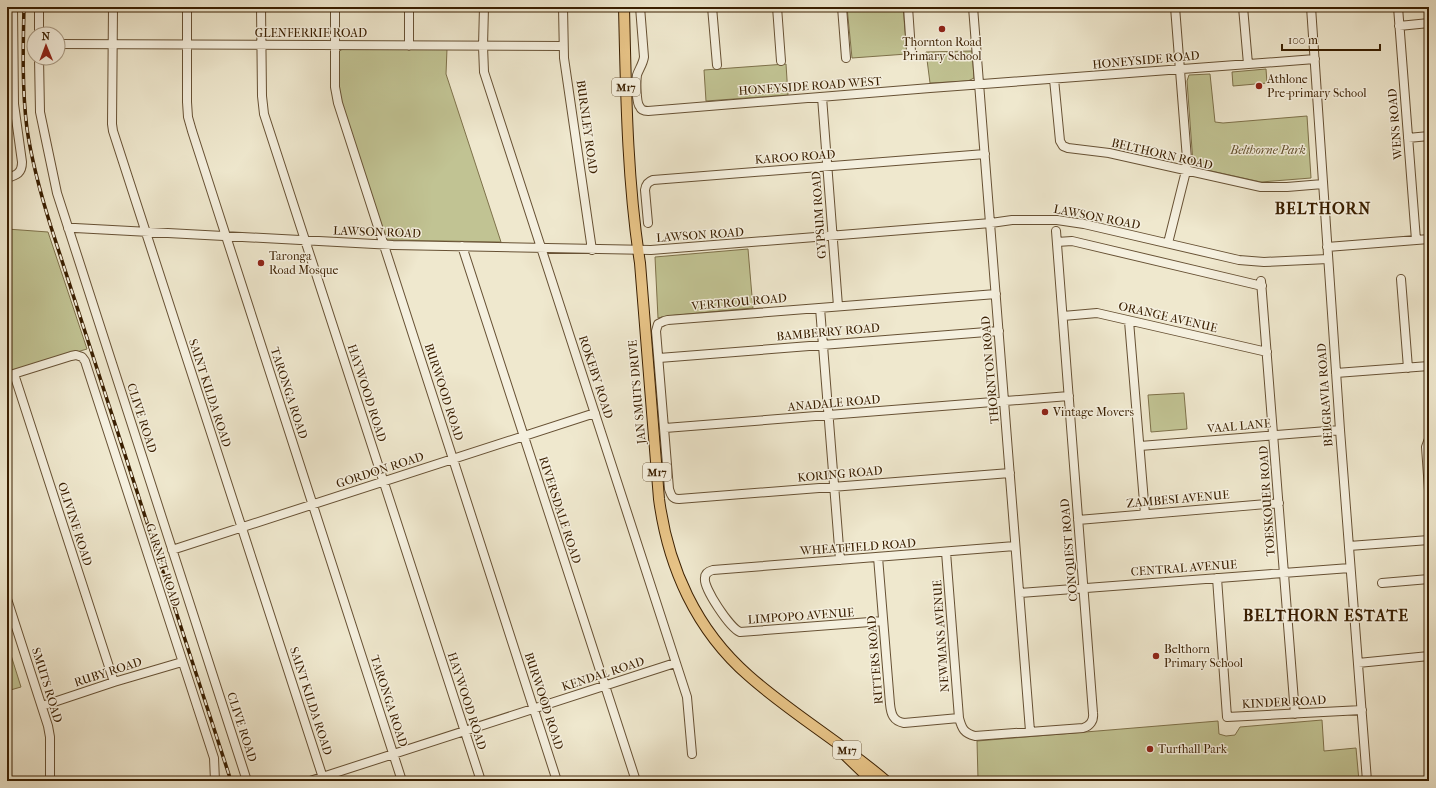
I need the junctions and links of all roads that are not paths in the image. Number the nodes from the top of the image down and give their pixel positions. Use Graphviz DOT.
graph roads {
  1 [pos="13,7"];
  2 [pos="39,7"];
  3 [pos="113,7"];
  4 [pos="187,7"];
  5 [pos="261,7"];
  6 [pos="335,7"];
  7 [pos="410,7"];
  8 [pos="484,7"];
  9 [pos="563,7"];
  10 [pos="624,7"];
  11 [pos="640,7"];
  12 [pos="712,7"];
  13 [pos="777,7"];
  14 [pos="842,7"];
  15 [pos="908,7"];
  16 [pos="973,7"];
  17 [pos="1175,7"];
  18 [pos="1243,7"];
  19 [pos="1311,7"];
  20 [pos="1398,7"];
  21 [pos="1429,23"];
  22 [pos="39,26"];
  23 [pos="1399,26"];
  24 [pos="66,44"];
  25 [pos="113,44"];
  26 [pos="187,44"];
  27 [pos="261,45"];
  28 [pos="335,45"];
  29 [pos="409,46"];
  30 [pos="483,46"];
  31 [pos="563,46"];
  32 [pos="911,51"];
  33 [pos="846,58"];
  34 [pos="1315,59"];
  35 [pos="781,61"];
  36 [pos="1248,64"];
  37 [pos="717,65"];
  38 [pos="39,66"];
  39 [pos="1181,69"];
  40 [pos="1054,79"];
  41 [pos="980,84"];
  42 [pos="822,97"];
  43 [pos="1429,136"];
  44 [pos="1408,138"];
  45 [pos="985,154"];
  46 [pos="828,167"];
  47 [pos="1186,171"];
  48 [pos="7,178"];
  49 [pos="1323,184"];
  50 [pos="648,223"];
  51 [pos="991,223"];
  52 [pos="68,228"];
  53 [pos="146,231"];
  54 [pos="1056,231"];
  55 [pos="226,236"];
  56 [pos="833,236"];
  57 [pos="1429,239"];
  58 [pos="305,240"];
  59 [pos="1416,240"];
  60 [pos="1057,242"];
  61 [pos="1168,243"];
  62 [pos="383,244"];
  63 [pos="462,246"];
  64 [pos="1327,247"];
  65 [pos="541,248"];
  66 [pos="592,250"];
  67 [pos="638,250"];
  68 [pos="1328,259"];
  69 [pos="1401,279"];
  70 [pos="996,294"];
  71 [pos="838,306"];
  72 [pos="820,308"];
  73 [pos="1063,316"];
  74 [pos="1129,321"];
  75 [pos="999,331"];
  76 [pos="823,345"];
  77 [pos="1267,352"];
  78 [pos="659,358"];
  79 [pos="1429,366"];
  80 [pos="1408,368"];
  81 [pos="1336,373"];
  82 [pos="11,375"];
  83 [pos="1069,396"];
  84 [pos="1005,401"];
  85 [pos="595,413"];
  86 [pos="829,415"];
  87 [pos="665,428"];
  88 [pos="1340,430"];
  89 [pos="1273,435"];
  90 [pos="524,436"];
  91 [pos="1429,439"];
  92 [pos="1140,446"];
  93 [pos="453,459"];
  94 [pos="1010,473"];
  95 [pos="384,482"];
  96 [pos="835,487"];
  97 [pos="1429,490"];
  98 [pos="672,497"];
  99 [pos="1279,503"];
  100 [pos="313,504"];
  101 [pos="1145,514"];
  102 [pos="1078,520"];
  103 [pos="241,528"];
  104 [pos="1429,540"];
  105 [pos="1016,546"];
  106 [pos="1349,546"];
  107 [pos="172,550"];
  108 [pos="946,552"];
  109 [pos="878,558"];
  110 [pos="840,560"];
  111 [pos="1350,568"];
  112 [pos="1284,573"];
  113 [pos="705,577"];
  114 [pos="1217,578"];
  115 [pos="1429,579"];
  116 [pos="1382,583"];
  117 [pos="1084,588"];
  118 [pos="1020,593"];
  119 [pos="7,599"];
  120 [pos="884,621"];
  121 [pos="1429,656"];
  122 [pos="182,662"];
  123 [pos="675,663"];
  124 [pos="1358,663"];
  125 [pos="114,682"];
  126 [pos="605,686"];
  127 [pos="42,706"];
  128 [pos="534,708"];
  129 [pos="1362,710"];
  130 [pos="1295,714"];
  131 [pos="959,718"];
  132 [pos="807,721"];
  133 [pos="1030,731"];
  134 [pos="465,732"];
  135 [pos="393,754"];
  136 [pos="692,754"];
  137 [pos="324,779"];
  138 [pos="50,781"];
  139 [pos="215,781"];
  140 [pos="247,781"];
  141 [pos="310,781"];
  142 [pos="402,781"];
  143 [pos="481,781"];
  144 [pos="557,781"];
  145 [pos="636,781"];
  146 [pos="872,781"];
  147 [pos="886,781"];
  148 [pos="1367,781"];
  1 -- 48 [label="street"];
  2 -- 22 [label="street"];
  3 -- 25 [label="street, SAINT KILDA ROAD"];
  4 -- 26 [label="street, TARONGA ROAD"];
  5 -- 27 [label="street, HAYWOOD ROAD"];
  6 -- 28 [label="street, BURWOOD ROAD"];
  7 -- 29 [label="street"];
  8 -- 30 [label="street, ROKEBY ROAD"];
  9 -- 31 [label="street, BURNLEY ROAD"];
  10 -- 67 [label="main road, JAN SMUTS DRIVE / M17"];
  11 -- 42 [label="street, HONEYSIDE ROAD WEST"];
  12 -- 37 [label="street"];
  13 -- 35 [label="street"];
  14 -- 33 [label="street"];
  15 -- 32 [label="street"];
  16 -- 41 [label="street, THORNTON ROAD"];
  17 -- 39 [label="street"];
  18 -- 36 [label="street"];
  19 -- 34 [label="street, BELGRAVIA ROAD"];
  20 -- 23 [label="street, WENS ROAD"];
  21 -- 23 [label="street"];
  23 -- 44 [label="street, WENS ROAD"];
  24 -- 25 [label="street, GLENFERRIE ROAD"];
  25 -- 26 [label="street, GLENFERRIE ROAD"];
  25 -- 53 [label="street, SAINT KILDA ROAD"];
  26 -- 27 [label="street, GLENFERRIE ROAD"];
  26 -- 55 [label="street, TARONGA ROAD"];
  27 -- 28 [label="street, GLENFERRIE ROAD"];
  27 -- 58 [label="street, HAYWOOD ROAD"];
  28 -- 29 [label="street, GLENFERRIE ROAD"];
  28 -- 62 [label="street, BURWOOD ROAD"];
  29 -- 30 [label="street, GLENFERRIE ROAD"];
  30 -- 31 [label="street, GLENFERRIE ROAD"];
  30 -- 65 [label="street, ROKEBY ROAD"];
  31 -- 66 [label="street, BURNLEY ROAD"];
  34 -- 36 [label="street, HONEYSIDE ROAD"];
  34 -- 49 [label="street, BELGRAVIA ROAD"];
  36 -- 39 [label="street, HONEYSIDE ROAD"];
  38 -- 52 [label="street, CLIVE ROAD"];
  39 -- 40 [label="street, HONEYSIDE ROAD"];
  39 -- 47 [label="street"];
  40 -- 41 [label="street, HONEYSIDE ROAD"];
  40 -- 47 [label="street, BELTHORN ROAD"];
  41 -- 42 [label="street, HONEYSIDE ROAD WEST"];
  41 -- 45 [label="street, THORNTON ROAD"];
  42 -- 46 [label="street, GYPSUM ROAD"];
  43 -- 44 [label="street"];
  44 -- 59 [label="street, WENS ROAD"];
  45 -- 46 [label="street, KAROO ROAD"];
  45 -- 51 [label="street, THORNTON ROAD"];
  46 -- 50 [label="street, KAROO ROAD"];
  46 -- 56 [label="street, GYPSUM ROAD"];
  47 -- 49 [label="street, BELTHORN ROAD"];
  47 -- 61 [label="street"];
  49 -- 64 [label="street, BELGRAVIA ROAD"];
  51 -- 56 [label="street, LAWSON ROAD"];
  51 -- 61 [label="street, LAWSON ROAD"];
  51 -- 70 [label="street, THORNTON ROAD"];
  52 -- 53 [label="street, LAWSON ROAD"];
  52 -- 107 [label="street, CLIVE ROAD"];
  53 -- 55 [label="street, LAWSON ROAD"];
  53 -- 103 [label="street, SAINT KILDA ROAD"];
  54 -- 60 [label="street, CONQUEST ROAD"];
  55 -- 58 [label="street, LAWSON ROAD"];
  55 -- 100 [label="street, TARONGA ROAD"];
  56 -- 67 [label="street, LAWSON ROAD"];
  56 -- 71 [label="street, GYPSUM ROAD"];
  57 -- 59 [label="street"];
  58 -- 62 [label="street, LAWSON ROAD"];
  58 -- 95 [label="street, HAYWOOD ROAD"];
  59 -- 64 [label="street"];
  60 -- 73 [label="street, CONQUEST ROAD"];
  60 -- 77 [label="street, TOESKOUER ROAD"];
  61 -- 68 [label="street, LAWSON ROAD"];
  62 -- 63 [label="street, LAWSON ROAD"];
  62 -- 93 [label="street, BURWOOD ROAD"];
  63 -- 65 [label="street, LAWSON ROAD"];
  63 -- 90 [label="street, RIVERSDALE ROAD"];
  64 -- 68 [label="street, BELGRAVIA ROAD"];
  65 -- 66 [label="street, LAWSON ROAD"];
  65 -- 85 [label="street, ROKEBY ROAD"];
  66 -- 67 [label="street, LAWSON ROAD"];
  67 -- 132 [label="main road, JAN SMUTS DRIVE / M17"];
  68 -- 81 [label="street, BELGRAVIA ROAD"];
  69 -- 80 [label="street"];
  70 -- 71 [label="street, VERTROU ROAD"];
  70 -- 75 [label="street, THORNTON ROAD"];
  71 -- 72 [label="street, VERTROU ROAD"];
  72 -- 76 [label="street"];
  72 -- 78 [label="street, VERTROU ROAD"];
  73 -- 74 [label="street, ORANGE AVENUE"];
  73 -- 83 [label="street, CONQUEST ROAD"];
  74 -- 77 [label="street, ORANGE AVENUE"];
  74 -- 92 [label="street"];
  75 -- 76 [label="street, BAMBERRY ROAD"];
  75 -- 84 [label="street, THORNTON ROAD"];
  76 -- 78 [label="street, BAMBERRY ROAD"];
  76 -- 86 [label="street"];
  77 -- 89 [label="street, TOESKOUER ROAD"];
  78 -- 87 [label="street, VERTROU ROAD"];
  79 -- 80 [label="street"];
  80 -- 81 [label="street"];
  81 -- 88 [label="street, BELGRAVIA ROAD"];
  82 -- 122 [label="street, GARNET ROAD"];
  82 -- 125 [label="street, OLIVINE ROAD"];
  83 -- 84 [label="street, ANADALE ROAD"];
  83 -- 102 [label="street, CONQUEST ROAD"];
  84 -- 86 [label="street, ANADALE ROAD"];
  84 -- 94 [label="street, THORNTON ROAD"];
  85 -- 90 [label="street, GORDON ROAD"];
  85 -- 123 [label="street, ROKEBY ROAD"];
  86 -- 87 [label="street, ANADALE ROAD"];
  86 -- 96 [label="street"];
  87 -- 98 [label="street, VERTROU ROAD"];
  88 -- 89 [label="street, VAAL LANE"];
  88 -- 106 [label="street, BELGRAVIA ROAD"];
  89 -- 92 [label="street, VAAL LANE"];
  89 -- 99 [label="street, TOESKOUER ROAD"];
  90 -- 93 [label="street, GORDON ROAD"];
  90 -- 126 [label="street, RIVERSDALE ROAD"];
  91 -- 97 [label="street"];
  92 -- 101 [label="street"];
  93 -- 95 [label="street, GORDON ROAD"];
  93 -- 128 [label="street, BURWOOD ROAD"];
  94 -- 96 [label="street, KORING ROAD"];
  94 -- 105 [label="street, THORNTON ROAD"];
  95 -- 100 [label="street, GORDON ROAD"];
  95 -- 134 [label="street, HAYWOOD ROAD"];
  96 -- 98 [label="street, KORING ROAD"];
  96 -- 110 [label="street"];
  99 -- 101 [label="street, ZAMBESI AVENUE"];
  99 -- 112 [label="street, TOESKOUER ROAD"];
  100 -- 103 [label="street, GORDON ROAD"];
  100 -- 135 [label="street, TARONGA ROAD"];
  101 -- 102 [label="street, ZAMBESI AVENUE"];
  102 -- 117 [label="street, CONQUEST ROAD"];
  103 -- 107 [label="street, GORDON ROAD"];
  103 -- 137 [label="street, SAINT KILDA ROAD"];
  104 -- 106 [label="street"];
  105 -- 108 [label="street, WHEATFIELD ROAD"];
  105 -- 118 [label="street, THORNTON ROAD"];
  106 -- 111 [label="street, BELGRAVIA ROAD"];
  107 -- 140 [label="street, CLIVE ROAD"];
  108 -- 109 [label="street, WHEATFIELD ROAD"];
  108 -- 131 [label="street, NEWMANS AVENUE"];
  109 -- 110 [label="street, WHEATFIELD ROAD"];
  109 -- 120 [label="street, RITTERS ROAD"];
  110 -- 113 [label="street, WHEATFIELD ROAD"];
  111 -- 112 [label="street, CENTRAL AVENUE"];
  111 -- 124 [label="street, BELGRAVIA ROAD"];
  112 -- 114 [label="street, CENTRAL AVENUE"];
  112 -- 130 [label="street, TOESKOUER ROAD"];
  113 -- 120 [label="street, LIMPOPO AVENUE"];
  114 -- 117 [label="street, CENTRAL AVENUE"];
  114 -- 130 [label="street, KINDER ROAD"];
  115 -- 116 [label="street"];
  117 -- 118 [label="street, CENTRAL AVENUE"];
  117 -- 133 [label="street, CONQUEST ROAD"];
  118 -- 133 [label="street, THORNTON ROAD"];
  119 -- 127 [label="street, SMUTS ROAD"];
  120 -- 131 [label="street, RITTERS ROAD"];
  121 -- 124 [label="street"];
  122 -- 125 [label="street, RUBY ROAD"];
  122 -- 139 [label="street, GARNET ROAD"];
  123 -- 126 [label="street, KENDAL ROAD"];
  123 -- 136 [label="street, ROKEBY ROAD"];
  124 -- 129 [label="street, BELGRAVIA ROAD"];
  125 -- 127 [label="street, RUBY ROAD"];
  126 -- 128 [label="street, KENDAL ROAD"];
  126 -- 145 [label="street, RIVERSDALE ROAD"];
  127 -- 138 [label="street, SMUTS ROAD"];
  128 -- 134 [label="street, KENDAL ROAD"];
  128 -- 144 [label="street, BURWOOD ROAD"];
  129 -- 130 [label="street, KINDER ROAD"];
  129 -- 148 [label="street, BELGRAVIA ROAD"];
  131 -- 133 [label="street, CONQUEST ROAD"];
  132 -- 146 [label="main road, JAN SMUTS DRIVE / M17"];
  132 -- 147 [label="main road, JAN SMUTS DRIVE / M17"];
  134 -- 135 [label="street, KENDAL ROAD"];
  134 -- 143 [label="street, HAYWOOD ROAD"];
  135 -- 137 [label="street, KENDAL ROAD"];
  135 -- 142 [label="street, TARONGA ROAD"];
  137 -- 141 [label="street, KENDAL ROAD"];
}
